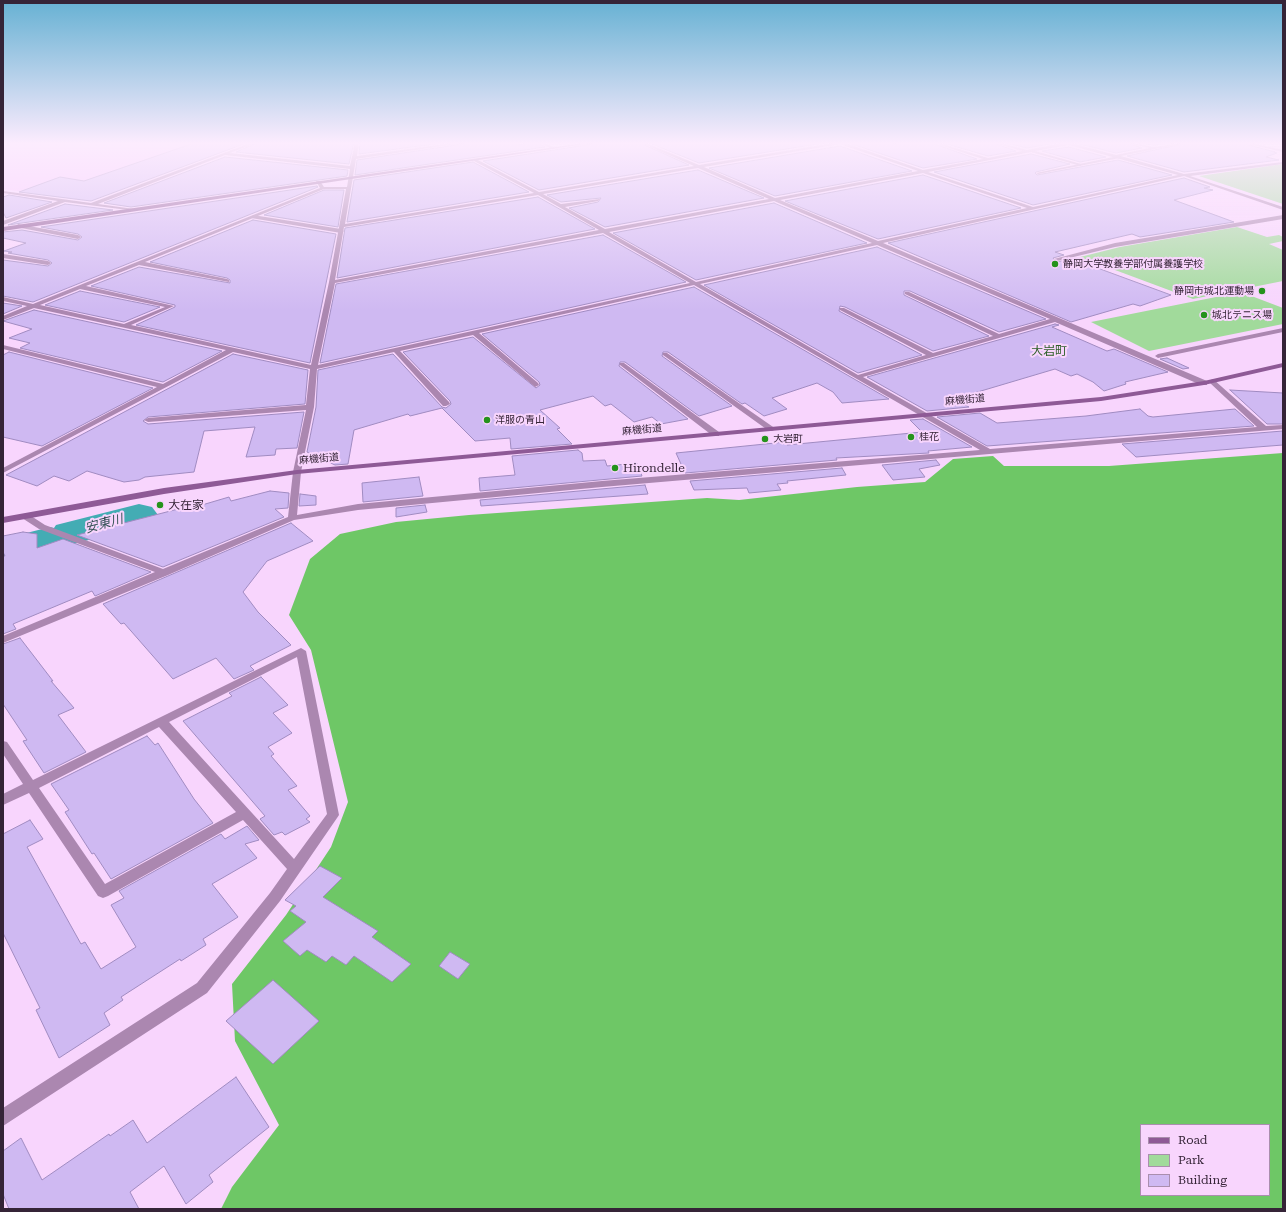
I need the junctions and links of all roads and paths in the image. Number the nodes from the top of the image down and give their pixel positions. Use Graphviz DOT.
graph roads {
  1 [pos="48,199"];
  2 [pos="106,199"];
  3 [pos="209,199"];
  4 [pos="298,199"];
  5 [pos="346,199"];
  6 [pos="507,199"];
  7 [pos="548,199"];
  8 [pos="775,199"];
  9 [pos="1003,199"];
  10 [pos="1075,199"];
  11 [pos="1253,199"];
  12 [pos="598,200"];
  13 [pos="65,201"];
  14 [pos="92,204"];
  15 [pos="561,206"];
  16 [pos="1032,208"];
  17 [pos="1283,209"];
  18 [pos="134,210"];
  19 [pos="253,217"];
  20 [pos="1283,217"];
  21 [pos="3,223"];
  22 [pos="18,226"];
  23 [pos="342,228"];
  24 [pos="3,229"];
  25 [pos="603,231"];
  26 [pos="78,238"];
  27 [pos="878,242"];
  28 [pos="3,256"];
  29 [pos="1057,259"];
  30 [pos="48,263"];
  31 [pos="140,263"];
  32 [pos="227,281"];
  33 [pos="332,282"];
  34 [pos="693,283"];
  35 [pos="80,287"];
  36 [pos="907,293"];
  37 [pos="3,299"];
  38 [pos="34,306"];
  39 [pos="842,309"];
  40 [pos="3,318"];
  41 [pos="1057,319"];
  42 [pos="124,326"];
  43 [pos="1283,330"];
  44 [pos="474,332"];
  45 [pos="999,336"];
  46 [pos="3,347"];
  47 [pos="232,350"];
  48 [pos="395,350"];
  49 [pos="665,354"];
  50 [pos="932,355"];
  51 [pos="1158,356"];
  52 [pos="622,364"];
  53 [pos="1283,365"];
  54 [pos="314,368"];
  55 [pos="857,377"];
  56 [pos="1213,381"];
  57 [pos="1204,383"];
  58 [pos="535,385"];
  59 [pos="164,386"];
  60 [pos="446,404"];
  61 [pos="310,407"];
  62 [pos="923,415"];
  63 [pos="148,420"];
  64 [pos="1283,427"];
  65 [pos="1263,428"];
  66 [pos="772,429"];
  67 [pos="716,434"];
  68 [pos="988,451"];
  69 [pos="3,472"];
  70 [pos="297,472"];
  71 [pos="25,516"];
  72 [pos="292,518"];
  73 [pos="3,520"];
  74 [pos="165,573"];
  75 [pos="3,640"];
  76 [pos="161,721"];
  77 [pos="3,745"];
  78 [pos="30,787"];
  79 [pos="3,800"];
  80 [pos="245,814"];
  81 [pos="295,869"];
  82 [pos="3,1118"];
  1 -- 13 [label="street"];
  2 -- 14 [label="street"];
  3 -- 18 [label="street"];
  4 -- 19 [label="street"];
  5 -- 23 [label="street"];
  6 -- 23 [label="street"];
  7 -- 15 [label="street"];
  8 -- 25 [label="street"];
  8 -- 27 [label="street"];
  9 -- 16 [label="street"];
  10 -- 16 [label="street"];
  11 -- 17 [label="street"];
  12 -- 15 [label="street"];
  13 -- 14 [label="street"];
  13 -- 21 [label="street"];
  14 -- 18 [label="street"];
  15 -- 25 [label="street"];
  16 -- 27 [label="street"];
  18 -- 22 [label="street"];
  19 -- 23 [label="street"];
  19 -- 31 [label="street"];
  20 -- 29 [label="street"];
  22 -- 24 [label="street"];
  22 -- 26 [label="street"];
  23 -- 33 [label="street"];
  25 -- 33 [label="street"];
  25 -- 34 [label="street"];
  27 -- 34 [label="street"];
  27 -- 41 [label="street"];
  28 -- 30 [label="street"];
  31 -- 32 [label="street"];
  31 -- 35 [label="street"];
  33 -- 54 [label="street"];
  34 -- 44 [label="street"];
  34 -- 55 [label="street"];
  35 -- 38 [label="street"];
  35 -- 42 [label="street"];
  36 -- 45 [label="street"];
  37 -- 38 [label="street"];
  38 -- 40 [label="street"];
  38 -- 42 [label="street"];
  39 -- 50 [label="street"];
  41 -- 45 [label="street"];
  41 -- 57 [label="street"];
  42 -- 47 [label="street"];
  43 -- 51 [label="street"];
  44 -- 48 [label="street"];
  44 -- 58 [label="street"];
  45 -- 50 [label="street"];
  46 -- 59 [label="street"];
  47 -- 54 [label="street"];
  47 -- 59 [label="street"];
  48 -- 54 [label="street"];
  48 -- 60 [label="street"];
  49 -- 66 [label="street"];
  50 -- 55 [label="street"];
  52 -- 67 [label="street"];
  53 -- 56 [label="street, 麻機街道"];
  54 -- 61 [label="street"];
  55 -- 62 [label="street"];
  56 -- 57 [label="street, 麻機街道"];
  56 -- 65 [label="street"];
  57 -- 62 [label="street, 麻機街道"];
  59 -- 69 [label="street"];
  61 -- 63 [label="street"];
  61 -- 70 [label="street"];
  62 -- 66 [label="street, 麻機街道"];
  62 -- 68 [label="street"];
  64 -- 65 [label="street"];
  65 -- 68 [label="street"];
  66 -- 67 [label="street, 麻機街道"];
  67 -- 70 [label="street, 麻機街道"];
  68 -- 72 [label="street"];
  70 -- 71 [label="street, 麻機街道"];
  70 -- 72 [label="street"];
  71 -- 73 [label="street, 麻機街道"];
  71 -- 74 [label="street"];
  72 -- 74 [label="street"];
  74 -- 75 [label="street"];
  76 -- 78 [label="street"];
  76 -- 80 [label="street"];
  76 -- 81 [label="street"];
  77 -- 78 [label="street"];
  78 -- 79 [label="street"];
  78 -- 80 [label="street"];
  80 -- 81 [label="street"];
  81 -- 82 [label="street"];
}
